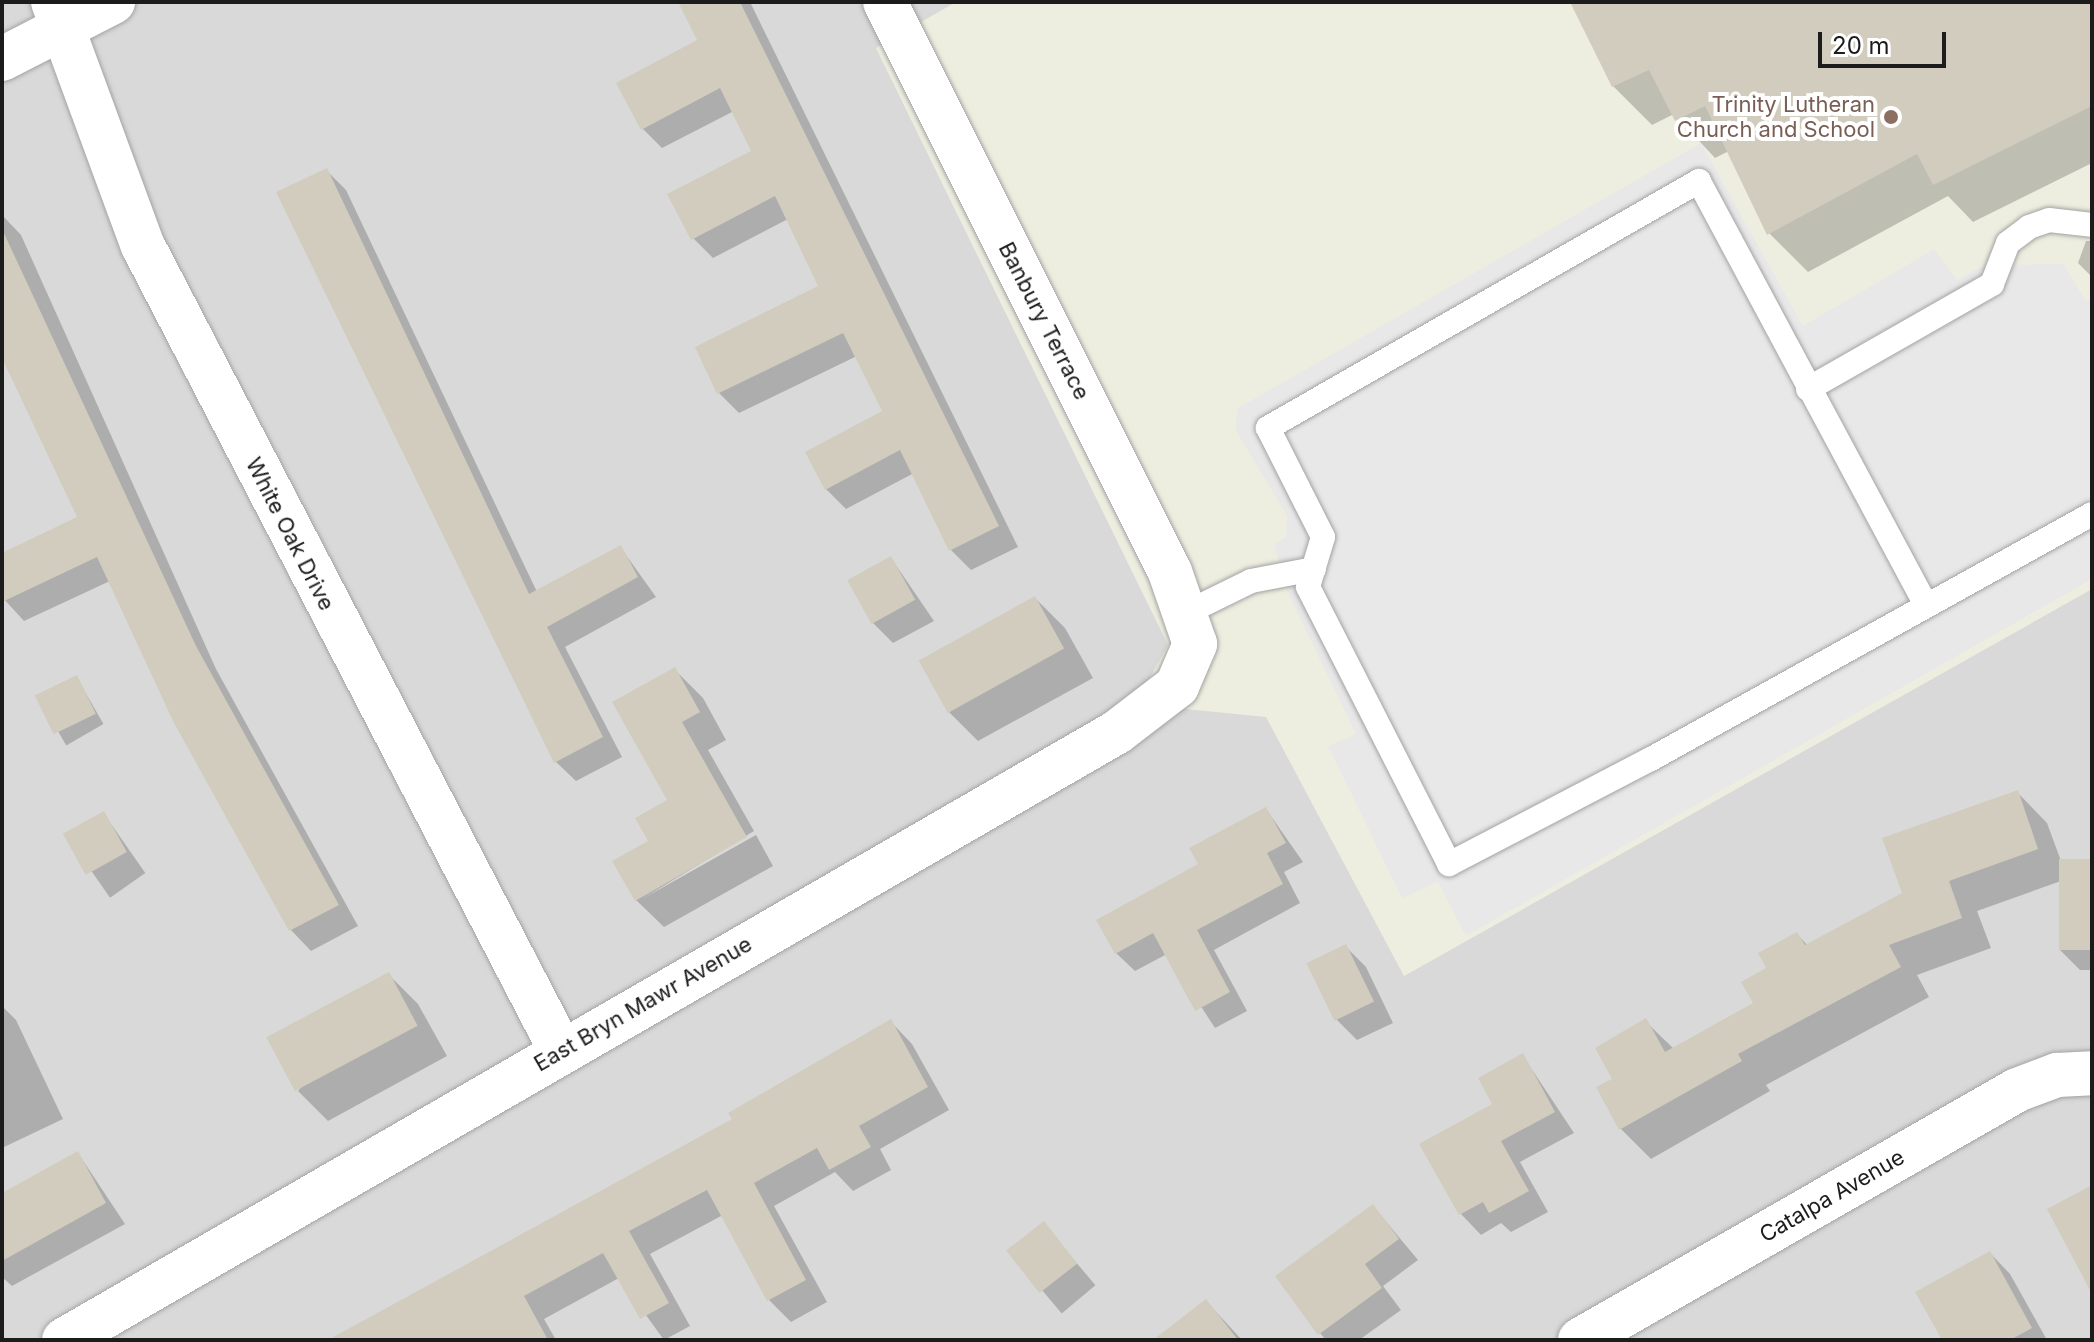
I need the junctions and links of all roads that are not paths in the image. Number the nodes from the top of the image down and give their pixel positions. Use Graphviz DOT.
graph roads {
  1 [pos="113,2"];
  2 [pos="885,2"];
  3 [pos="59,15"];
  4 [pos="2,59"];
  5 [pos="2092,225"];
  6 [pos="1808,389"];
  7 [pos="2092,514"];
  8 [pos="1314,569"];
  9 [pos="1926,605"];
  10 [pos="1191,628"];
  11 [pos="561,1051"];
  12 [pos="2092,1073"];
  13 [pos="64,1340"];
  14 [pos="1580,1340"];
  1 -- 3 [label="street"];
  2 -- 10 [label="street, Banbury Terrace"];
  3 -- 4 [label="street"];
  3 -- 11 [label="street, White Oak Drive"];
  5 -- 6 [label="lane"];
  6 -- 8 [label="lane"];
  6 -- 9 [label="lane"];
  7 -- 9 [label="lane"];
  8 -- 9 [label="lane"];
  8 -- 10 [label="lane"];
  10 -- 11 [label="street, East Bryn Mawr Avenue"];
  11 -- 13 [label="street, East Bryn Mawr Avenue"];
  12 -- 14 [label="street, Catalpa Avenue"];
}
